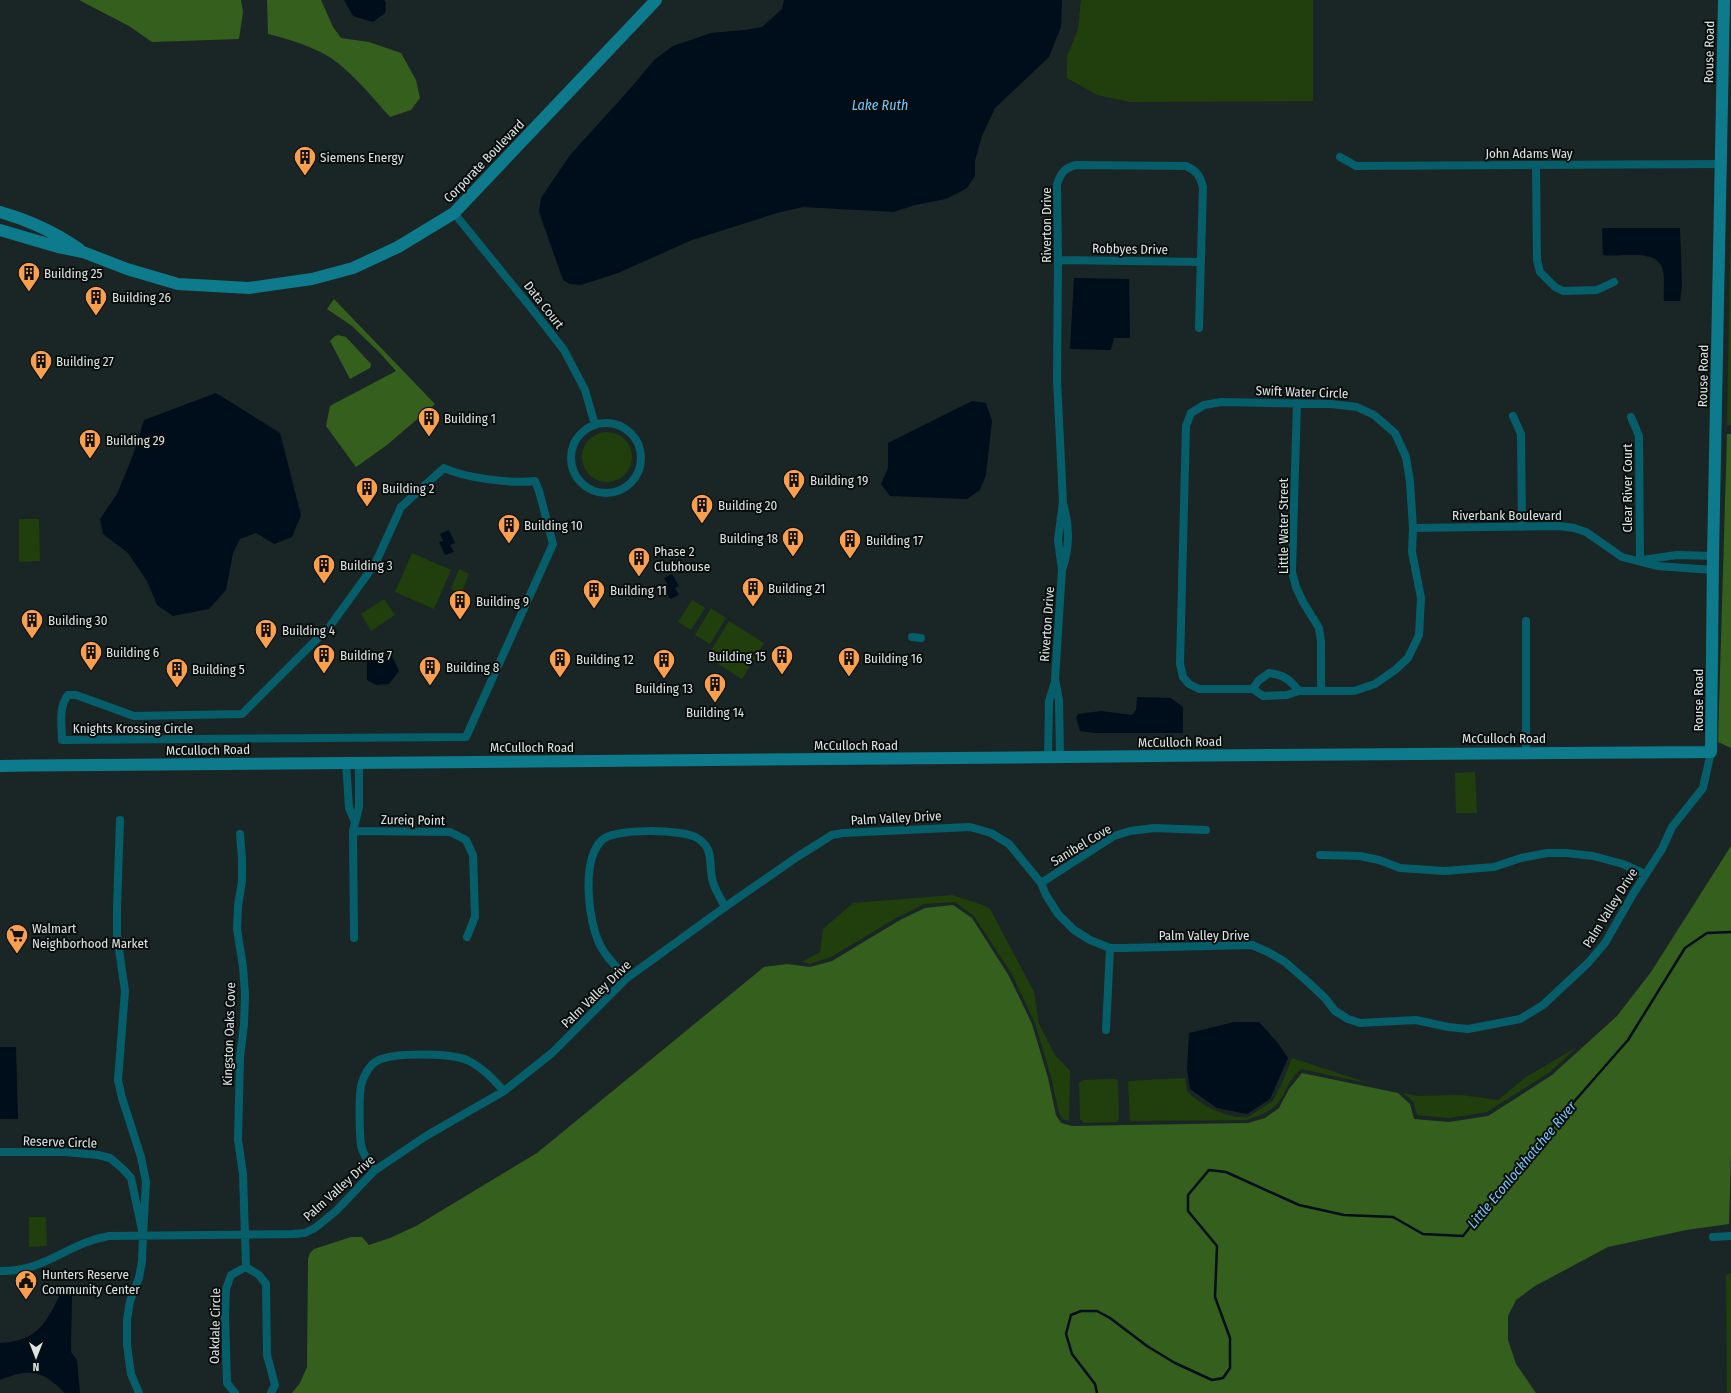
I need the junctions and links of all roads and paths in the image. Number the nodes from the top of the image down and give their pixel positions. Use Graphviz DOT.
graph roads {
  1 [pos="656,0"];
  2 [pos="1724,0"];
  3 [pos="1340,158"];
  4 [pos="1721,164"];
  5 [pos="1536,165"];
  6 [pos="0,212"];
  7 [pos="454,213"];
  8 [pos="0,230"];
  9 [pos="83,252"];
  10 [pos="1058,260"];
  11 [pos="1201,262"];
  12 [pos="1614,282"];
  13 [pos="1199,328"];
  14 [pos="1297,403"];
  15 [pos="1513,416"];
  16 [pos="1631,417"];
  17 [pos="595,424"];
  18 [pos="539,491"];
  19 [pos="1522,527"];
  20 [pos="1413,528"];
  21 [pos="1713,556"];
  22 [pos="1640,561"];
  23 [pos="1713,570"];
  24 [pos="1526,621"];
  25 [pos="1055,679"];
  26 [pos="1253,689"];
  27 [pos="1299,691"];
  28 [pos="1321,691"];
  29 [pos="1526,752"];
  30 [pos="1712,752"];
  31 [pos="1054,757"];
  32 [pos="346,762"];
  33 [pos="358,762"];
  34 [pos="0,766"];
  35 [pos="348,793"];
  36 [pos="359,793"];
  37 [pos="120,820"];
  38 [pos="354,826"];
  39 [pos="1206,830"];
  40 [pos="240,834"];
  41 [pos="1320,855"];
  42 [pos="1645,874"];
  43 [pos="1041,883"];
  44 [pos="725,907"];
  45 [pos="467,937"];
  46 [pos="354,938"];
  47 [pos="1110,948"];
  48 [pos="627,978"];
  49 [pos="1106,1030"];
  50 [pos="504,1091"];
  51 [pos="0,1152"];
  52 [pos="374,1171"];
  53 [pos="143,1235"];
  54 [pos="244,1235"];
  55 [pos="1731,1236"];
  56 [pos="1713,1237"];
  57 [pos="246,1267"];
  58 [pos="0,1271"];
  59 [pos="139,1393"];
  60 [pos="235,1393"];
  61 [pos="271,1393"];
  1 -- 7 [label="street, Corporate Boulevard"];
  2 -- 4 [label="street, Rouse Road"];
  3 -- 5 [label="street, John Adams Way"];
  4 -- 5 [label="street, John Adams Way"];
  4 -- 21 [label="street, Rouse Road"];
  5 -- 12 [label="street"];
  6 -- 9 [label="street, Corporate Boulevard"];
  7 -- 9 [label="street, Corporate Boulevard"];
  7 -- 17 [label="street, Data Court"];
  8 -- 9 [label="street, Corporate Boulevard"];
  10 -- 11 [label="street, Robbyes Drive"];
  10 -- 11 [label="street, Riverton Drive"];
  10 -- 25 [label="street, Riverton Drive"];
  11 -- 13 [label="street, Riverton Drive"];
  14 -- 20 [label="street, Swift Water Circle"];
  14 -- 26 [label="street, Swift Water Circle"];
  14 -- 28 [label="street, Little Water Street"];
  15 -- 19 [label="street"];
  16 -- 22 [label="street, Clear River Court"];
  17 -- 17 [label="street"];
  18 -- 18 [label="street, Knights Krossing Circle"];
  19 -- 20 [label="street, Riverbank Boulevard"];
  19 -- 22 [label="street, Riverbank Boulevard"];
  20 -- 28 [label="street, Swift Water Circle"];
  21 -- 22 [label="street, Riverbank Boulevard"];
  21 -- 23 [label="street, Rouse Road"];
  22 -- 23 [label="street, Riverbank Boulevard"];
  23 -- 30 [label="street, Rouse Road"];
  24 -- 29 [label="street"];
  25 -- 31 [label="street, Riverton Drive"];
  25 -- 31 [label="street, Riverton Drive"];
  26 -- 27 [label="street, Swift Water Circle"];
  26 -- 27 [label="street"];
  27 -- 28 [label="street, Swift Water Circle"];
  29 -- 30 [label="street, McCulloch Road"];
  29 -- 31 [label="street, McCulloch Road"];
  30 -- 42 [label="street, Palm Valley Drive"];
  31 -- 33 [label="street, McCulloch Road"];
  32 -- 33 [label="street, McCulloch Road"];
  32 -- 34 [label="street, McCulloch Road"];
  32 -- 35 [label="street"];
  33 -- 36 [label="street"];
  35 -- 36 [label="street"];
  35 -- 38 [label="street"];
  36 -- 38 [label="street"];
  37 -- 53 [label="street"];
  38 -- 45 [label="street, Zureiq Point"];
  38 -- 46 [label="street"];
  39 -- 43 [label="street, Sanibel Cove"];
  40 -- 54 [label="street, Kingston Oaks Cove"];
  41 -- 42 [label="street"];
  42 -- 47 [label="street, Palm Valley Drive"];
  43 -- 44 [label="street, Palm Valley Drive"];
  43 -- 47 [label="street, Palm Valley Drive"];
  44 -- 48 [label="street, Palm Valley Drive"];
  44 -- 48 [label="street"];
  47 -- 49 [label="street"];
  48 -- 50 [label="street, Palm Valley Drive"];
  50 -- 52 [label="street, Palm Valley Drive"];
  50 -- 52 [label="street"];
  51 -- 53 [label="street, Reserve Circle"];
  52 -- 54 [label="street, Palm Valley Drive"];
  53 -- 54 [label="street, Palm Valley Drive"];
  53 -- 58 [label="street, Palm Valley Drive"];
  53 -- 59 [label="street, Reserve Circle"];
  54 -- 57 [label="street"];
  55 -- 56 [label="street"];
  57 -- 60 [label="street, Oakdale Circle"];
  57 -- 61 [label="street"];
}
